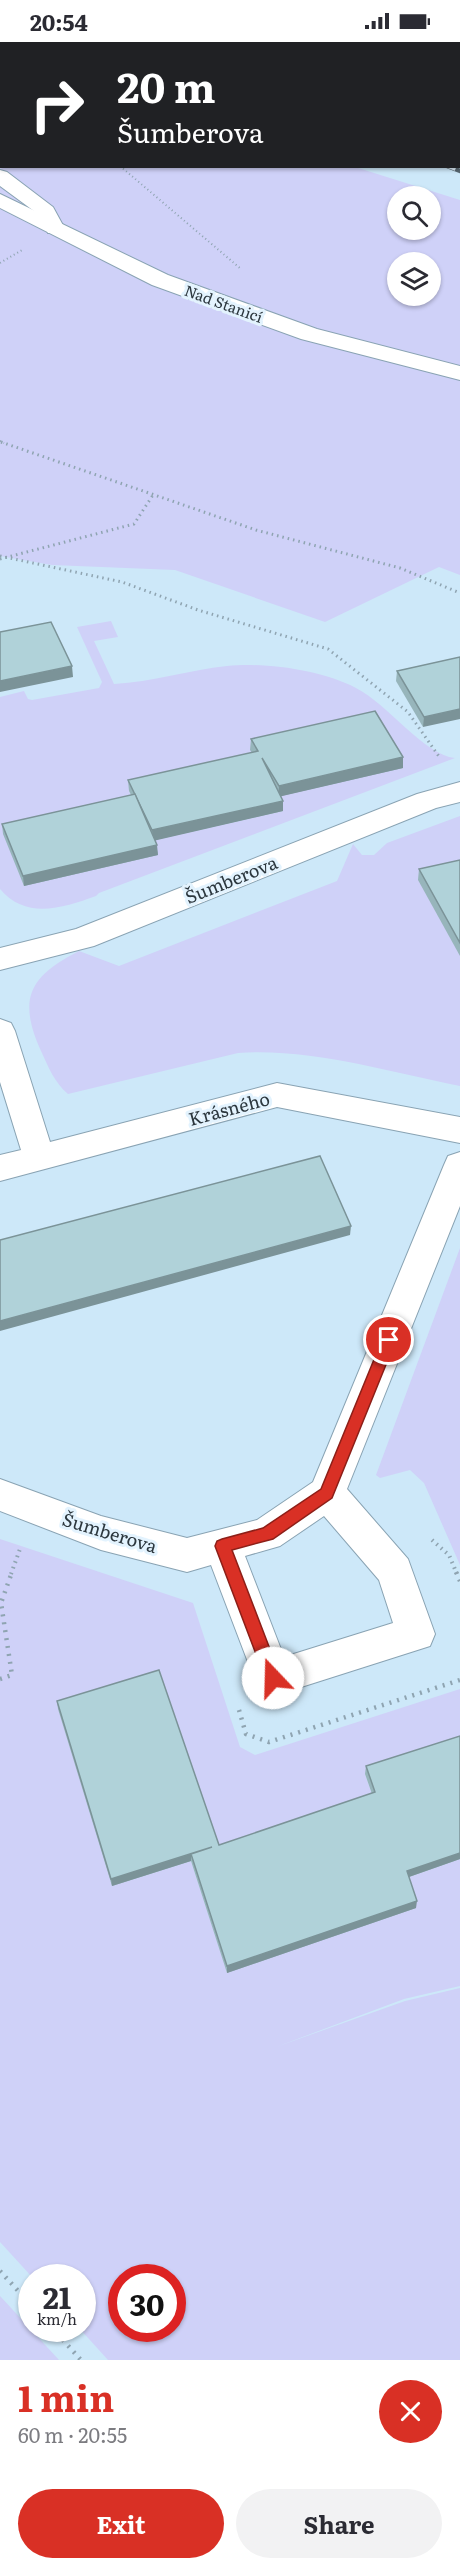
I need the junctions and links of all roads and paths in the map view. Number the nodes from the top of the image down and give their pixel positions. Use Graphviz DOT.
graph roads {
  1 [pos="122,168"];
  2 [pos="0,176"];
  3 [pos="0,200"];
  4 [pos="55,229"];
  5 [pos="242,270"];
  6 [pos="460,373"];
  7 [pos="0,441"];
  8 [pos="153,495"];
  9 [pos="1,558"];
  10 [pos="460,593"];
  11 [pos="440,758"];
  12 [pos="460,792"];
  13 [pos="0,958"];
  14 [pos="0,1031"];
  15 [pos="460,1130"];
  16 [pos="39,1157"];
  17 [pos="460,1165"];
  18 [pos="0,1168"];
  19 [pos="327,1493"];
  20 [pos="0,1495"];
  21 [pos="423,1533"];
  22 [pos="222,1546"];
  23 [pos="21,1547"];
  24 [pos="460,1581"];
  25 [pos="0,1679"];
  26 [pos="0,2271"];
  27 [pos="18,2291"];
  28 [pos="65,2342"];
  29 [pos="81,2360"];
  1 -- 5 [label="path"];
  2 -- 4 [label="lane"];
  3 -- 4 [label="street, Nad Stanicí"];
  4 -- 6 [label="street, Nad Stanicí"];
  7 -- 8 [label="path"];
  8 -- 9 [label="path"];
  8 -- 10 [label="path"];
  9 -- 11 [label="path"];
  12 -- 13 [label="street, Šumberova"];
  14 -- 16 [label="street"];
  15 -- 16 [label="street, Krásného"];
  16 -- 18 [label="street, Krásného"];
  17 -- 19 [label="street"];
  19 -- 22 [label="street, Šumberova"];
  19 -- 22 [label="street"];
  20 -- 22 [label="street, Šumberova"];
  21 -- 24 [label="path"];
  23 -- 25 [label="path"];
  26 -- 27 [label="path"];
  28 -- 29 [label="path"];
}
